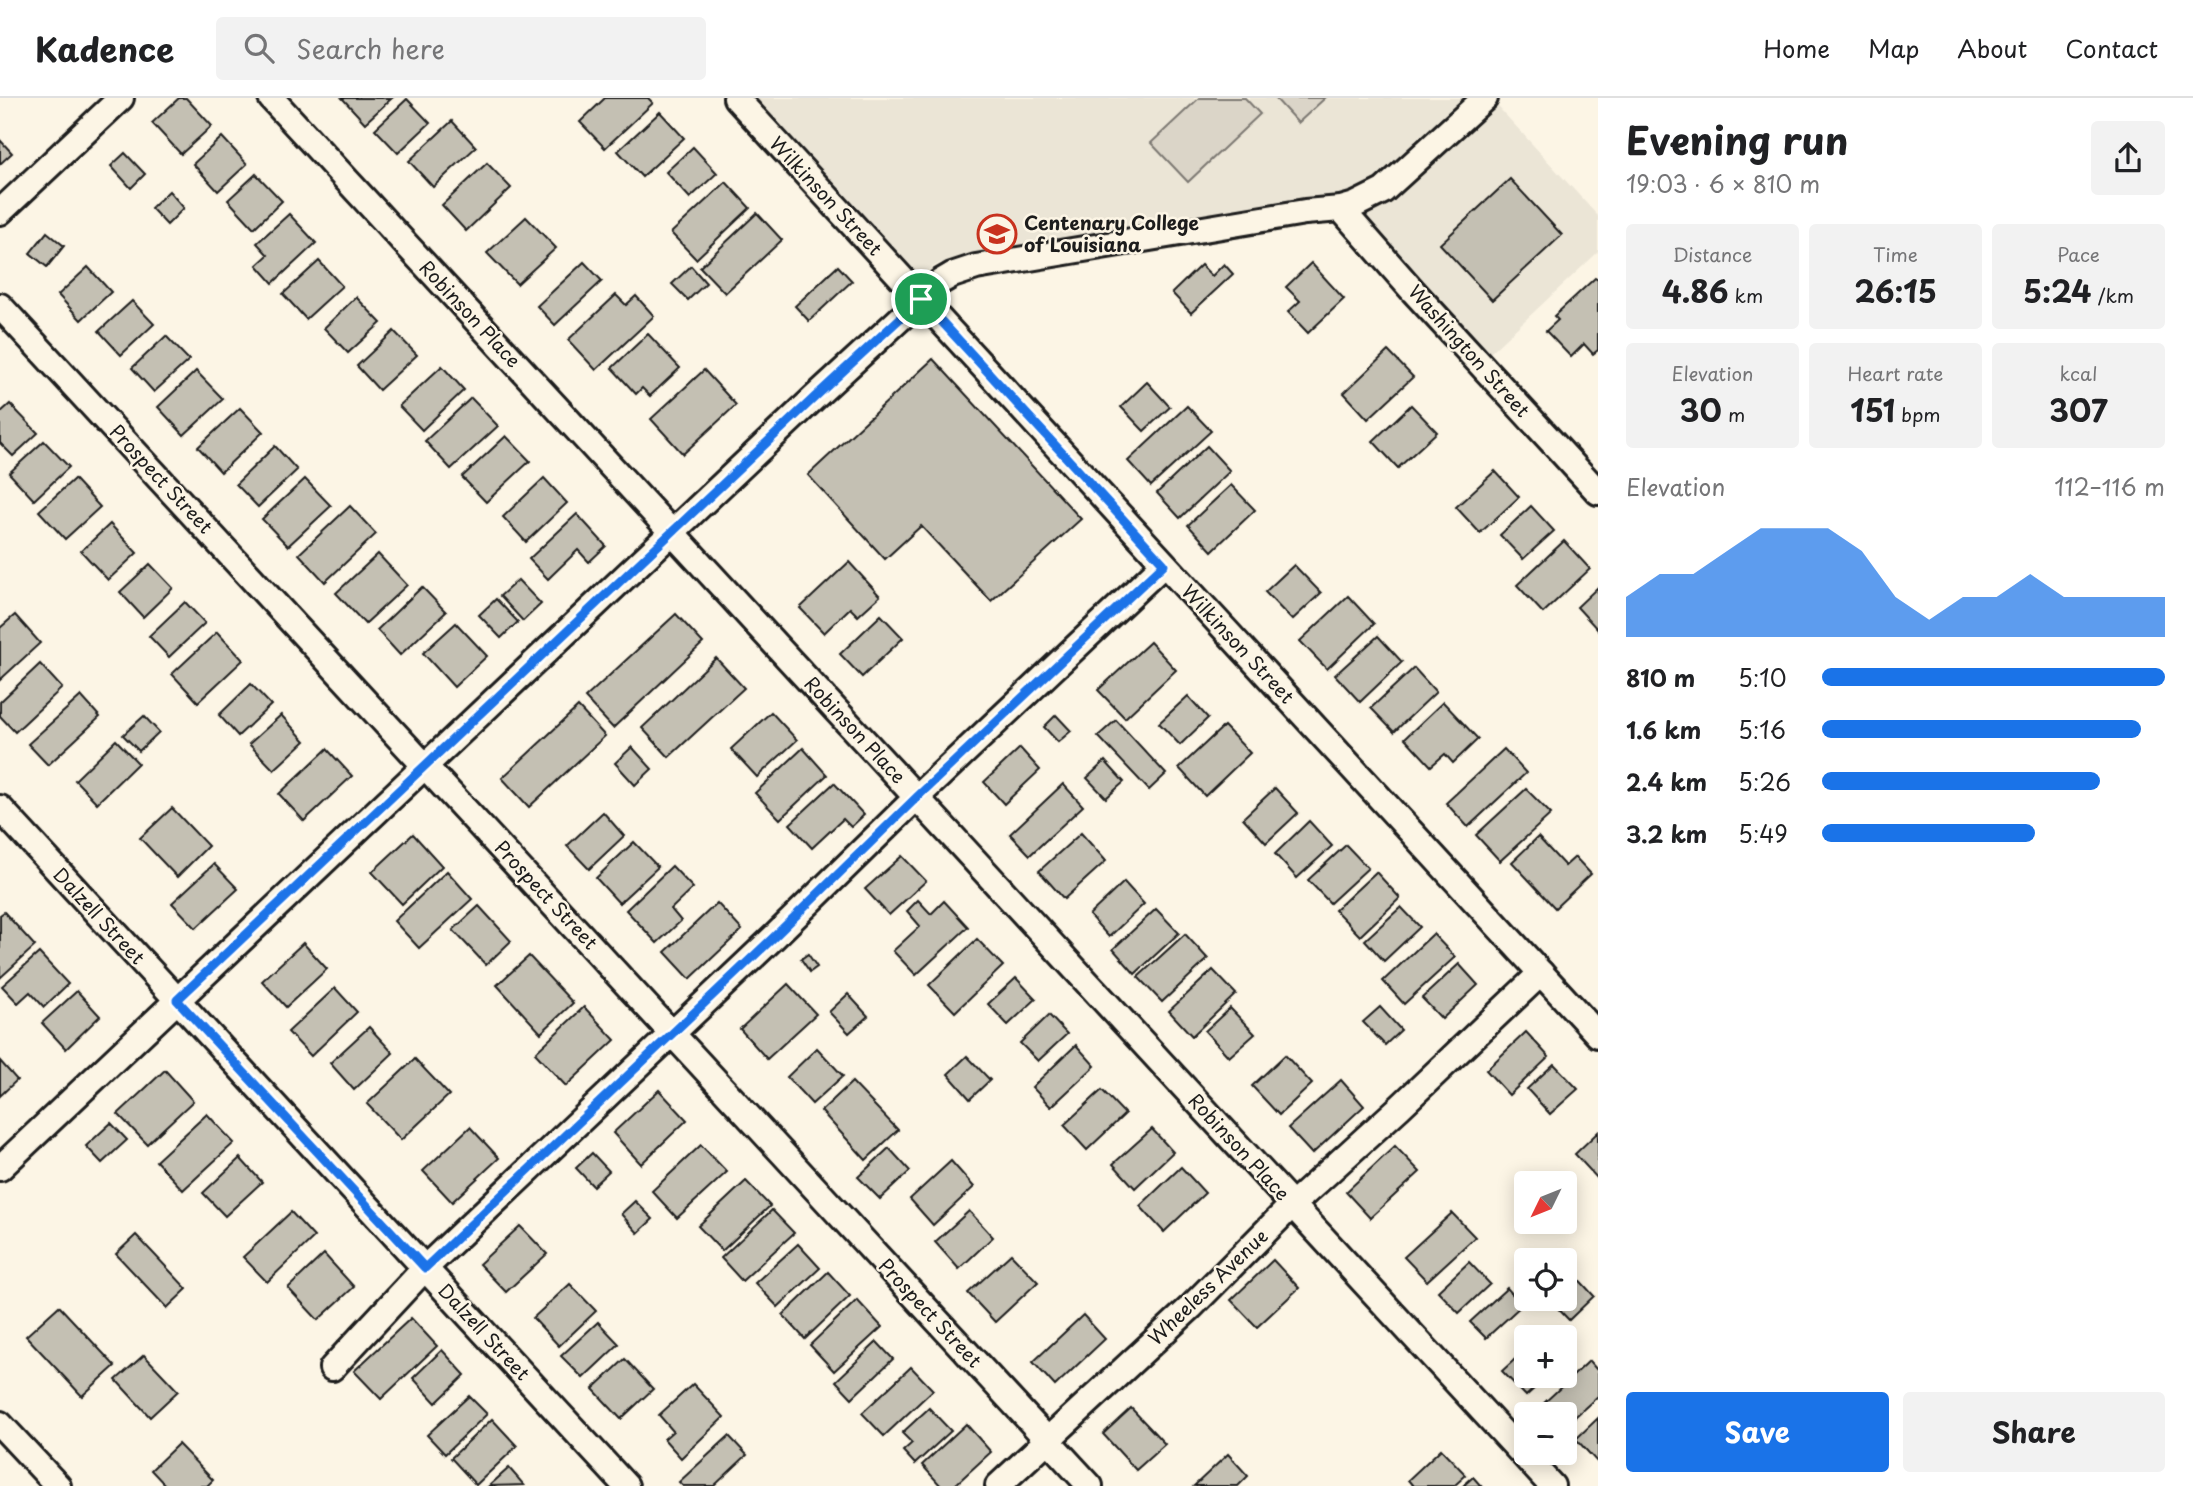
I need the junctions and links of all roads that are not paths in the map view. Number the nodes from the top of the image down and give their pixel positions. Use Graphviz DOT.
graph roads {
  1 [pos="121,98"];
  2 [pos="271,98"];
  3 [pos="736,98"];
  4 [pos="1485,98"];
  5 [pos="1341,209"];
  6 [pos="0,212"];
  7 [pos="921,299"];
  8 [pos="0,306"];
  9 [pos="1598,492"];
  10 [pos="672,532"];
  11 [pos="1164,564"];
  12 [pos="426,765"];
  13 [pos="917,797"];
  14 [pos="0,808"];
  15 [pos="1541,973"];
  16 [pos="177,1000"];
  17 [pos="672,1033"];
  18 [pos="1598,1035"];
  19 [pos="0,1168"];
  20 [pos="1292,1205"];
  21 [pos="425,1268"];
  22 [pos="332,1368"];
  23 [pos="0,1424"];
  24 [pos="1048,1440"];
  25 [pos="58,1486"];
  26 [pos="626,1486"];
  27 [pos="998,1486"];
  28 [pos="1090,1486"];
  29 [pos="1552,1486"];
  1 -- 6 [label="street"];
  2 -- 10 [label="street, Robinson Place"];
  3 -- 7 [label="street, Wilkinson Street"];
  4 -- 5 [label="street"];
  5 -- 7 [label="street"];
  5 -- 9 [label="street, Washington Street"];
  7 -- 10 [label="street"];
  7 -- 11 [label="street, Wilkinson Street"];
  8 -- 12 [label="street, Prospect Street"];
  10 -- 12 [label="street"];
  10 -- 13 [label="street, Robinson Place"];
  11 -- 13 [label="street"];
  11 -- 15 [label="street, Wilkinson Street"];
  12 -- 16 [label="street"];
  12 -- 17 [label="street, Prospect Street"];
  13 -- 17 [label="street"];
  13 -- 20 [label="street, Robinson Place"];
  14 -- 16 [label="street, Dalzell Street"];
  15 -- 18 [label="street, Wilkinson Street"];
  15 -- 20 [label="street, Wheeless Avenue"];
  16 -- 19 [label="street"];
  16 -- 21 [label="street, Dalzell Street"];
  17 -- 21 [label="street"];
  17 -- 24 [label="street, Prospect Street"];
  20 -- 24 [label="street, Wheeless Avenue"];
  20 -- 29 [label="street, Robinson Place"];
  21 -- 22 [label="street"];
  21 -- 26 [label="street, Dalzell Street"];
  23 -- 25 [label="street"];
  24 -- 27 [label="street, Wheeless Avenue"];
  24 -- 28 [label="street, Prospect Street"];
}
